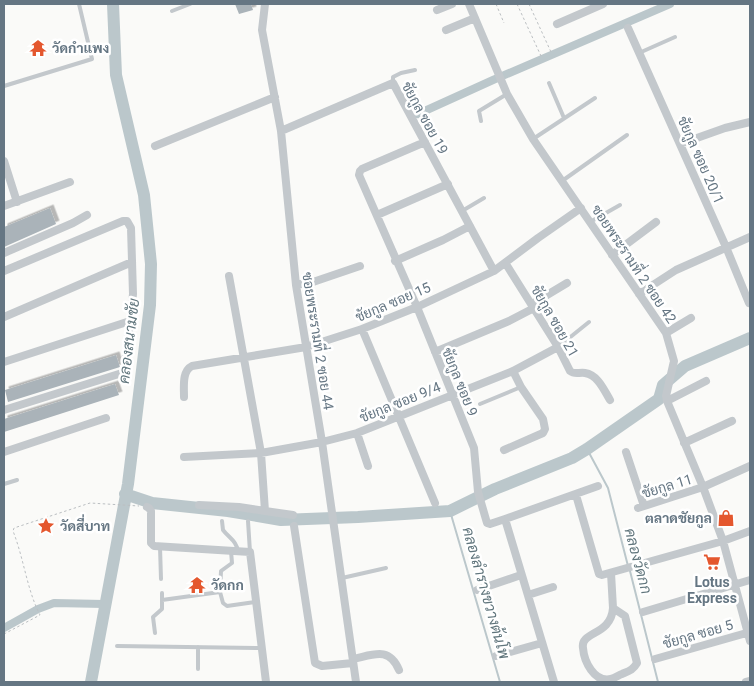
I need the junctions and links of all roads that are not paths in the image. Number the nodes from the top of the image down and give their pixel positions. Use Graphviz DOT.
graph roads {
  1 [pos="79,4"];
  2 [pos="190,4"];
  3 [pos="265,4"];
  4 [pos="452,4"];
  5 [pos="469,4"];
  6 [pos="598,5"];
  7 [pos="437,10"];
  8 [pos="172,11"];
  9 [pos="475,18"];
  10 [pos="557,24"];
  11 [pos="628,28"];
  12 [pos="446,30"];
  13 [pos="675,37"];
  14 [pos="638,53"];
  15 [pos="415,70"];
  16 [pos="393,83"];
  17 [pos="549,83"];
  18 [pos="4,86"];
  19 [pos="507,94"];
  20 [pos="275,97"];
  21 [pos="595,98"];
  22 [pos="564,118"];
  23 [pos="481,121"];
  24 [pos="750,122"];
  25 [pos="281,131"];
  26 [pos="627,135"];
  27 [pos="533,139"];
  28 [pos="425,142"];
  29 [pos="680,144"];
  30 [pos="155,146"];
  31 [pos="4,161"];
  32 [pos="562,181"];
  33 [pos="70,182"];
  34 [pos="448,184"];
  35 [pos="484,198"];
  36 [pos="17,202"];
  37 [pos="620,205"];
  38 [pos="4,206"];
  39 [pos="581,208"];
  40 [pos="462,211"];
  41 [pos="87,214"];
  42 [pos="377,215"];
  43 [pos="590,222"];
  44 [pos="656,222"];
  45 [pos="470,226"];
  46 [pos="750,237"];
  47 [pos="726,247"];
  48 [pos="4,254"];
  49 [pos="612,255"];
  50 [pos="396,261"];
  51 [pos="132,262"];
  52 [pos="506,264"];
  53 [pos="360,266"];
  54 [pos="4,271"];
  55 [pos="494,271"];
  56 [pos="229,276"];
  57 [pos="567,283"];
  58 [pos="296,286"];
  59 [pos="639,294"];
  60 [pos="749,303"];
  61 [pos="533,306"];
  62 [pos="417,307"];
  63 [pos="4,317"];
  64 [pos="691,318"];
  65 [pos="130,321"];
  66 [pos="589,322"];
  67 [pos="362,329"];
  68 [pos="666,333"];
  69 [pos="306,347"];
  70 [pos="558,347"];
  71 [pos="435,352"];
  72 [pos="243,358"];
  73 [pos="4,362"];
  74 [pos="513,371"];
  75 [pos="706,381"];
  76 [pos="521,387"];
  77 [pos="452,395"];
  78 [pos="184,397"];
  79 [pos="610,400"];
  80 [pos="667,401"];
  81 [pos="480,404"];
  82 [pos="4,410"];
  83 [pos="399,416"];
  84 [pos="106,418"];
  85 [pos="732,422"];
  86 [pos="358,432"];
  87 [pos="322,442"];
  88 [pos="684,443"];
  89 [pos="504,450"];
  90 [pos="4,452"];
  91 [pos="626,452"];
  92 [pos="261,453"];
  93 [pos="184,457"];
  94 [pos="368,466"];
  95 [pos="750,466"];
  96 [pos="17,480"];
  97 [pos="4,484"];
  98 [pos="598,486"];
  99 [pos="703,487"];
  100 [pos="576,495"];
  101 [pos="435,503"];
  102 [pos="200,505"];
  103 [pos="147,507"];
  104 [pos="265,512"];
  105 [pos="293,515"];
  106 [pos="505,519"];
  107 [pos="222,521"];
  108 [pos="248,521"];
  109 [pos="294,526"];
  110 [pos="750,531"];
  111 [pos="723,541"];
  112 [pos="160,547"];
  113 [pos="235,552"];
  114 [pos="250,552"];
  115 [pos="386,568"];
  116 [pos="611,573"];
  117 [pos="521,575"];
  118 [pos="342,578"];
  119 [pos="160,579"];
  120 [pos="750,580"];
  121 [pos="734,585"];
  122 [pos="553,587"];
  123 [pos="478,590"];
  124 [pos="220,592"];
  125 [pos="162,593"];
  126 [pos="528,595"];
  127 [pos="162,600"];
  128 [pos="256,602"];
  129 [pos="613,608"];
  130 [pos="643,612"];
  131 [pos="155,633"];
  132 [pos="749,636"];
  133 [pos="542,643"];
  134 [pos="117,646"];
  135 [pos="198,647"];
  136 [pos="262,648"];
  137 [pos="496,656"];
  138 [pos="655,659"];
  139 [pos="353,661"];
  140 [pos="198,669"];
  141 [pos="399,670"];
  142 [pos="611,681"];
  143 [pos="750,681"];
  144 [pos="266,682"];
  145 [pos="356,682"];
  146 [pos="554,682"];
  147 [pos="746,682"];
  1 -- 18 [label="lane"];
  2 -- 8 [label="lane"];
  3 -- 20 [label="street, ซอยพระรามที่ 2 ซอย 44"];
  4 -- 7 [label="street"];
  5 -- 9 [label="street, ซอยพระรามที่ 2 ซอย 42"];
  6 -- 10 [label="street"];
  9 -- 12 [label="street"];
  9 -- 19 [label="street, ซอยพระรามที่ 2 ซอย 42"];
  11 -- 14 [label="street, ชัยกูล ซอย 20/1"];
  13 -- 14 [label="lane"];
  14 -- 29 [label="street, ชัยกูล ซอย 20/1"];
  15 -- 16 [label="lane"];
  16 -- 25 [label="street, ชัยกูล ซอย 19"];
  16 -- 28 [label="street, ชัยกูล ซอย 19"];
  17 -- 22 [label="lane"];
  19 -- 23 [label="lane"];
  19 -- 27 [label="street, ซอยพระรามที่ 2 ซอย 42"];
  20 -- 25 [label="street, ซอยพระรามที่ 2 ซอย 44"];
  20 -- 30 [label="street"];
  21 -- 22 [label="lane"];
  22 -- 27 [label="lane"];
  24 -- 29 [label="street"];
  25 -- 58 [label="street, ซอยพระรามที่ 2 ซอย 44"];
  26 -- 32 [label="lane"];
  27 -- 32 [label="street, ซอยพระรามที่ 2 ซอย 42"];
  28 -- 34 [label="street, ชัยกูล ซอย 19"];
  28 -- 42 [label="street, ชัยกูล ซอย 9"];
  29 -- 47 [label="street, ชัยกูล ซอย 20/1"];
  31 -- 36 [label="street"];
  32 -- 39 [label="street, ซอยพระรามที่ 2 ซอย 42"];
  33 -- 36 [label="street"];
  34 -- 40 [label="street, ชัยกูล ซอย 19"];
  34 -- 42 [label="street"];
  35 -- 40 [label="lane"];
  36 -- 38 [label="street"];
  37 -- 43 [label="lane"];
  39 -- 43 [label="street, ซอยพระรามที่ 2 ซอย 42"];
  39 -- 52 [label="street, ชัยกูล ซอย 15"];
  40 -- 45 [label="street, ชัยกูล ซอย 19"];
  41 -- 48 [label="street"];
  42 -- 50 [label="street, ชัยกูล ซอย 9"];
  43 -- 49 [label="street, ซอยพระรามที่ 2 ซอย 42"];
  44 -- 49 [label="street"];
  45 -- 50 [label="street"];
  45 -- 55 [label="street, ชัยกูล ซอย 19"];
  46 -- 47 [label="street"];
  47 -- 59 [label="street"];
  47 -- 60 [label="street, ชัยกูล ซอย 20/1"];
  49 -- 59 [label="street, ซอยพระรามที่ 2 ซอย 42"];
  50 -- 62 [label="street, ชัยกูล ซอย 9"];
  51 -- 54 [label="street"];
  51 -- 63 [label="street"];
  51 -- 65 [label="street"];
  52 -- 55 [label="street, ชัยกูล ซอย 15"];
  52 -- 61 [label="street, ชัยกูล ซอย 21"];
  53 -- 58 [label="street"];
  55 -- 62 [label="street, ชัยกูล ซอย 15"];
  56 -- 72 [label="street"];
  57 -- 61 [label="street"];
  58 -- 69 [label="street, ซอยพระรามที่ 2 ซอย 44"];
  59 -- 68 [label="street, ซอยพระรามที่ 2 ซอย 42"];
  61 -- 70 [label="street, ชัยกูล ซอย 21"];
  61 -- 71 [label="street"];
  62 -- 67 [label="street, ชัยกูล ซอย 15"];
  62 -- 71 [label="street, ชัยกูล ซอย 9"];
  64 -- 68 [label="street"];
  65 -- 73 [label="street"];
  65 -- 82 [label="street"];
  66 -- 70 [label="lane"];
  67 -- 69 [label="street, ชัยกูล ซอย 15"];
  67 -- 83 [label="street"];
  68 -- 80 [label="street, ซอยพระรามที่ 2 ซอย 42"];
  69 -- 72 [label="street, ชัยกูล ซอย 15"];
  69 -- 87 [label="street, ซอยพระรามที่ 2 ซอย 44"];
  70 -- 74 [label="street, ชัยกูล ซอย 9/4"];
  70 -- 79 [label="street, ชัยกูล ซอย 21"];
  71 -- 77 [label="street, ชัยกูล ซอย 9"];
  72 -- 78 [label="street, ชัยกูล ซอย 15"];
  72 -- 92 [label="street"];
  74 -- 76 [label="street"];
  74 -- 77 [label="street, ชัยกูล ซอย 9/4"];
  75 -- 80 [label="street"];
  76 -- 81 [label="lane"];
  76 -- 89 [label="street"];
  77 -- 83 [label="street, ชัยกูล ซอย 9/4"];
  77 -- 106 [label="street, ชัยกูล ซอย 9"];
  80 -- 88 [label="street, ซอยพระรามที่ 2 ซอย 42"];
  83 -- 86 [label="street, ชัยกูล ซอย 9/4"];
  83 -- 101 [label="street"];
  84 -- 90 [label="street"];
  85 -- 88 [label="street"];
  86 -- 87 [label="street, ชัยกูล ซอย 9/4"];
  86 -- 94 [label="street"];
  87 -- 92 [label="street, ชัยกูล ซอย 9/4"];
  87 -- 118 [label="street, ซอยพระรามที่ 2 ซอย 44"];
  88 -- 99 [label="street, ซอยพระรามที่ 2 ซอย 42"];
  91 -- 99 [label="street, ชัยกูล 11"];
  92 -- 93 [label="street, ชัยกูล ซอย 9/4"];
  92 -- 104 [label="street"];
  95 -- 99 [label="street, ชัยกูล 11"];
  96 -- 97 [label="lane"];
  98 -- 100 [label="street, ชัยกูล ซอย 9"];
  99 -- 111 [label="street, ซอยพระรามที่ 2 ซอย 42"];
  100 -- 106 [label="street, ชัยกูล ซอย 9"];
  100 -- 116 [label="street"];
  102 -- 104 [label="street"];
  103 -- 112 [label="street"];
  104 -- 105 [label="street"];
  106 -- 117 [label="street"];
  107 -- 113 [label="lane"];
  108 -- 114 [label="lane"];
  109 -- 139 [label="street"];
  110 -- 111 [label="street"];
  111 -- 116 [label="street"];
  111 -- 121 [label="street, ซอยพระรามที่ 2 ซอย 42"];
  112 -- 113 [label="street"];
  112 -- 119 [label="lane"];
  113 -- 114 [label="street"];
  113 -- 124 [label="lane"];
  114 -- 128 [label="street"];
  115 -- 118 [label="lane"];
  116 -- 129 [label="street"];
  117 -- 123 [label="street"];
  117 -- 126 [label="street"];
  118 -- 139 [label="street, ซอยพระรามที่ 2 ซอย 44"];
  120 -- 121 [label="street"];
  121 -- 130 [label="street"];
  121 -- 132 [label="street, ซอยพระรามที่ 2 ซอย 42"];
  122 -- 126 [label="street"];
  124 -- 127 [label="lane"];
  124 -- 128 [label="lane"];
  125 -- 127 [label="lane"];
  126 -- 133 [label="street"];
  127 -- 131 [label="lane"];
  128 -- 136 [label="street"];
  129 -- 142 [label="street"];
  129 -- 142 [label="street"];
  132 -- 138 [label="street, ชัยกูล ซอย 5"];
  133 -- 137 [label="street"];
  133 -- 146 [label="street"];
  134 -- 135 [label="lane"];
  135 -- 136 [label="lane"];
  135 -- 140 [label="lane"];
  136 -- 144 [label="street"];
  139 -- 141 [label="street"];
  139 -- 145 [label="street, ซอยพระรามที่ 2 ซอย 44"];
  143 -- 147 [label="street"];
}
